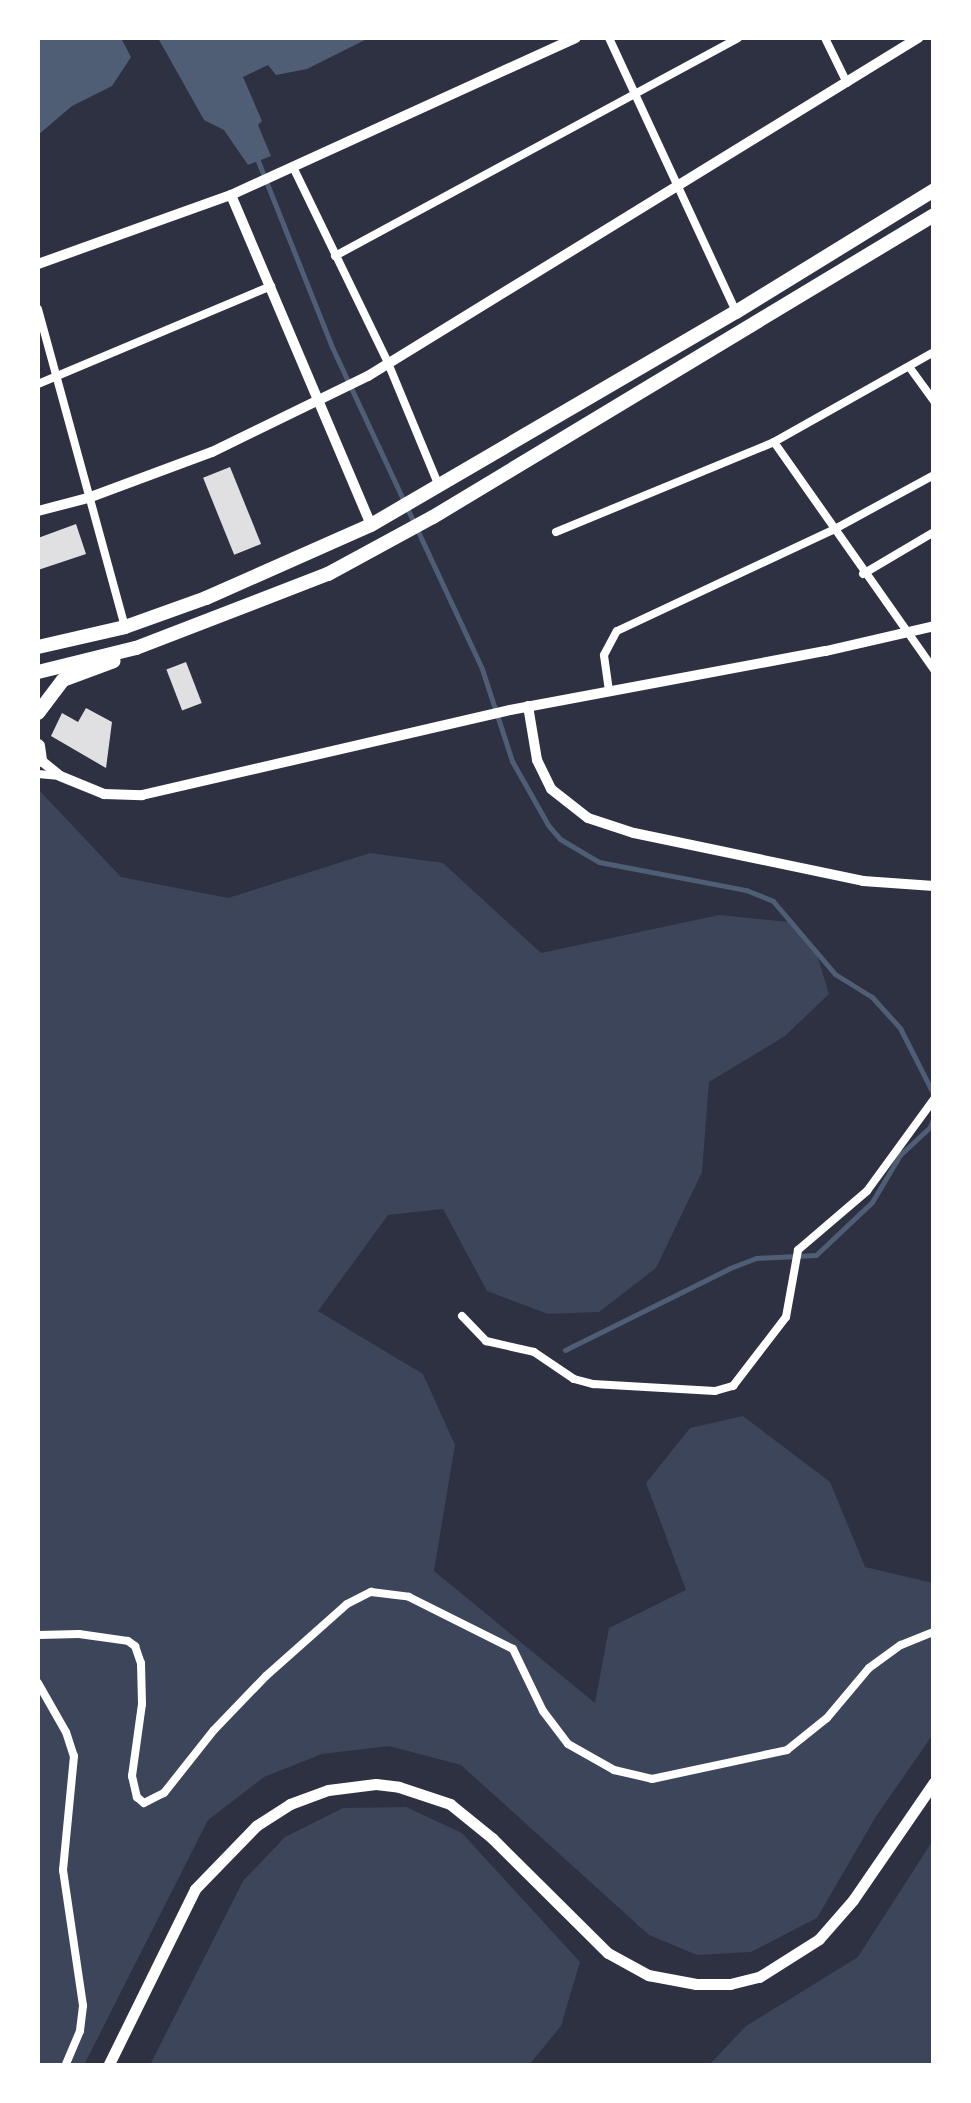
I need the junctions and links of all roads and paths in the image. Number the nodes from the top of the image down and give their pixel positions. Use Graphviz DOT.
graph roads {
  1 [pos="576,38"];
  2 [pos="609,38"];
  3 [pos="738,38"];
  4 [pos="826,38"];
  5 [pos="918,38"];
  6 [pos="848,84"];
  7 [pos="634,94"];
  8 [pos="293,167"];
  9 [pos="680,183"];
  10 [pos="934,190"];
  11 [pos="231,195"];
  12 [pos="934,215"];
  13 [pos="335,256"];
  14 [pos="38,264"];
  15 [pos="271,286"];
  16 [pos="38,308"];
  17 [pos="736,312"];
  18 [pos="934,352"];
  19 [pos="388,363"];
  20 [pos="910,368"];
  21 [pos="57,377"];
  22 [pos="38,384"];
  23 [pos="318,401"];
  24 [pos="934,401"];
  25 [pos="774,442"];
  26 [pos="934,475"];
  27 [pos="439,486"];
  28 [pos="88,498"];
  29 [pos="38,511"];
  30 [pos="371,525"];
  31 [pos="834,530"];
  32 [pos="556,532"];
  33 [pos="934,532"];
  34 [pos="863,574"];
  35 [pos="934,626"];
  36 [pos="125,627"];
  37 [pos="905,634"];
  38 [pos="38,646"];
  39 [pos="136,648"];
  40 [pos="934,670"];
  41 [pos="38,672"];
  42 [pos="608,691"];
  43 [pos="528,706"];
  44 [pos="38,713"];
  45 [pos="38,759"];
  46 [pos="934,886"];
  47 [pos="934,1100"];
  48 [pos="462,1316"];
  49 [pos="934,1632"];
  50 [pos="38,1635"];
  51 [pos="38,1683"];
  52 [pos="934,1782"];
  53 [pos="65,2066"];
  54 [pos="108,2066"];
  1 -- 8 [label="street"];
  2 -- 7 [label="street"];
  3 -- 7 [label="street"];
  4 -- 6 [label="street"];
  5 -- 6 [label="street"];
  6 -- 9 [label="street"];
  7 -- 9 [label="street"];
  7 -- 13 [label="street"];
  8 -- 11 [label="street"];
  8 -- 13 [label="street"];
  9 -- 17 [label="street"];
  9 -- 19 [label="street"];
  10 -- 17 [label="highway"];
  11 -- 14 [label="street"];
  11 -- 15 [label="street"];
  12 -- 39 [label="highway"];
  13 -- 19 [label="street"];
  15 -- 21 [label="street"];
  15 -- 23 [label="street"];
  16 -- 21 [label="street"];
  17 -- 27 [label="highway"];
  18 -- 20 [label="street"];
  19 -- 23 [label="street"];
  19 -- 27 [label="street"];
  20 -- 24 [label="street"];
  20 -- 25 [label="street"];
  21 -- 22 [label="street"];
  21 -- 28 [label="street"];
  23 -- 28 [label="street"];
  23 -- 30 [label="street"];
  25 -- 31 [label="street"];
  25 -- 32 [label="street"];
  26 -- 31 [label="street"];
  27 -- 30 [label="highway"];
  28 -- 29 [label="street"];
  28 -- 36 [label="street"];
  30 -- 36 [label="highway"];
  31 -- 34 [label="street"];
  31 -- 42 [label="street"];
  33 -- 34 [label="street"];
  34 -- 37 [label="street"];
  35 -- 37 [label="street"];
  36 -- 38 [label="highway"];
  37 -- 40 [label="street"];
  37 -- 42 [label="street"];
  39 -- 41 [label="highway"];
  39 -- 44 [label="highway"];
  42 -- 43 [label="street"];
  43 -- 45 [label="street"];
  43 -- 46 [label="street"];
  47 -- 48 [label="street"];
  49 -- 50 [label="street"];
  51 -- 53 [label="street"];
  52 -- 54 [label="main road"];
}
